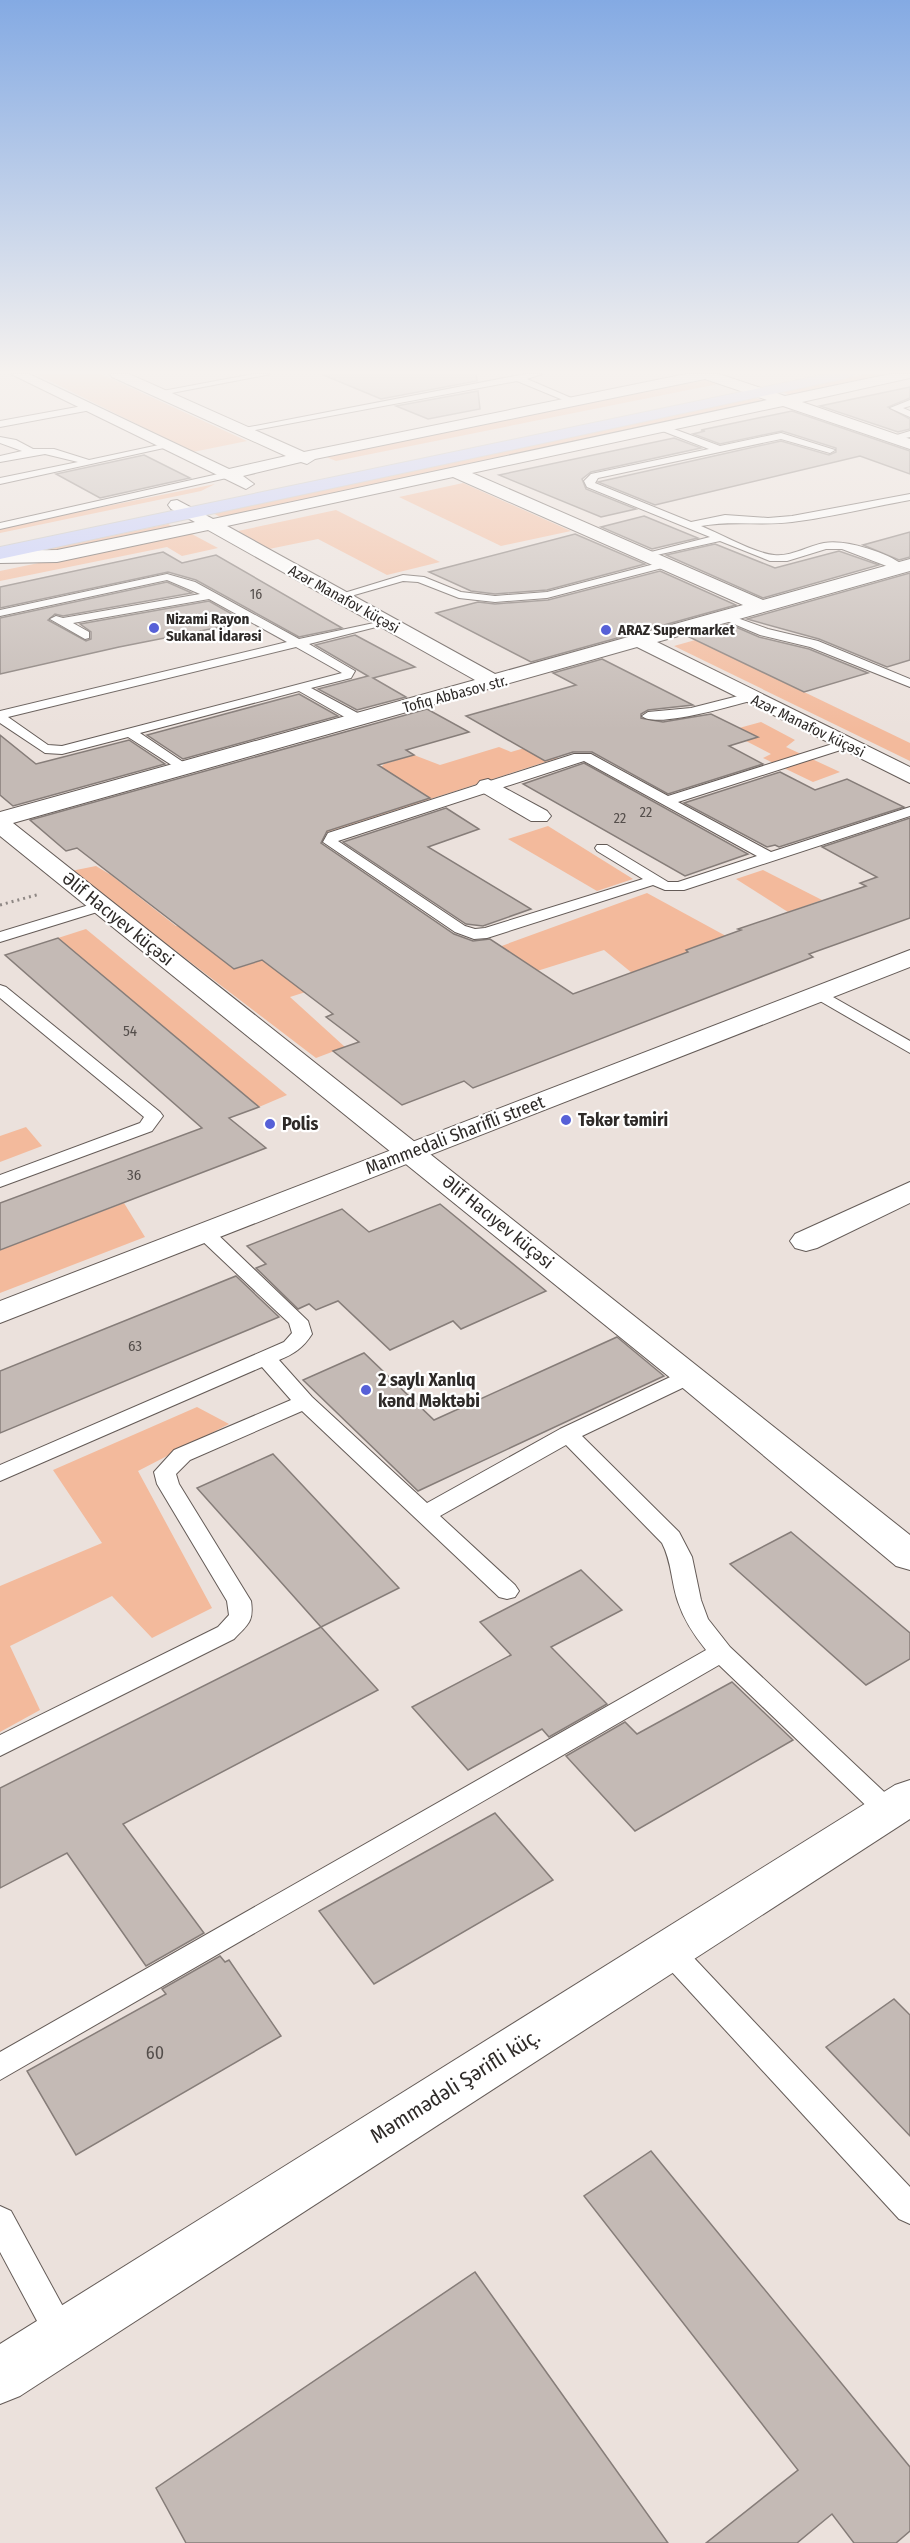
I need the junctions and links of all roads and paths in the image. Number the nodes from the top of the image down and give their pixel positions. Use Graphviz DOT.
graph roads {
  1 [pos="151,493"];
  2 [pos="238,493"];
  3 [pos="264,493"];
  4 [pos="287,493"];
  5 [pos="360,493"];
  6 [pos="504,493"];
  7 [pos="609,493"];
  8 [pos="271,496"];
  9 [pos="910,497"];
  10 [pos="184,509"];
  11 [pos="213,524"];
  12 [pos="0,526"];
  13 [pos="686,526"];
  14 [pos="717,539"];
  15 [pos="0,541"];
  16 [pos="0,555"];
  17 [pos="647,555"];
  18 [pos="666,564"];
  19 [pos="905,567"];
  20 [pos="211,596"];
  21 [pos="337,597"];
  22 [pos="31,606"];
  23 [pos="764,607"];
  24 [pos="0,613"];
  25 [pos="726,617"];
  26 [pos="61,622"];
  27 [pos="384,622"];
  28 [pos="85,635"];
  29 [pos="642,642"];
  30 [pos="297,644"];
  31 [pos="910,666"];
  32 [pos="887,673"];
  33 [pos="496,683"];
  34 [pos="910,683"];
  35 [pos="302,688"];
  36 [pos="750,697"];
  37 [pos="0,716"];
  38 [pos="648,716"];
  39 [pos="360,720"];
  40 [pos="131,733"];
  41 [pos="845,744"];
  42 [pos="184,769"];
  43 [pos="910,776"];
  44 [pos="488,786"];
  45 [pos="666,801"];
  46 [pos="910,811"];
  47 [pos="539,816"];
  48 [pos="0,822"];
  49 [pos="602,849"];
  50 [pos="768,858"];
  51 [pos="654,880"];
  52 [pos="102,906"];
  53 [pos="0,937"];
  54 [pos="910,958"];
  55 [pos="0,990"];
  56 [pos="819,994"];
  57 [pos="910,1048"];
  58 [pos="411,1153"];
  59 [pos="0,1181"];
  60 [pos="902,1204"];
  61 [pos="205,1233"];
  62 [pos="806,1241"];
  63 [pos="0,1313"];
  64 [pos="266,1359"];
  65 [pos="690,1376"];
  66 [pos="304,1402"];
  67 [pos="568,1434"];
  68 [pos="0,1474"];
  69 [pos="424,1515"];
  70 [pos="910,1556"];
  71 [pos="507,1591"];
  72 [pos="721,1653"];
  73 [pos="0,1746"];
  74 [pos="899,1804"];
  75 [pos="669,1950"];
  76 [pos="0,2067"];
  77 [pos="910,2209"];
  78 [pos="0,2221"];
  79 [pos="62,2336"];
  80 [pos="0,2376"];
  1 -- 12 [label="lane"];
  2 -- 10 [label="main road"];
  3 -- 8 [label="street"];
  4 -- 8 [label="main road"];
  5 -- 11 [label="street"];
  6 -- 17 [label="street"];
  7 -- 13 [label="lane"];
  8 -- 10 [label="main road"];
  9 -- 13 [label="lane"];
  10 -- 11 [label="street, Azər Manafov küçəsi"];
  10 -- 15 [label="main road"];
  10 -- 16 [label="main road"];
  11 -- 16 [label="street"];
  11 -- 21 [label="street, Azər Manafov küçəsi"];
  13 -- 14 [label="lane"];
  14 -- 17 [label="lane"];
  14 -- 19 [label="lane"];
  17 -- 18 [label="street"];
  18 -- 21 [label="lane"];
  18 -- 23 [label="street"];
  19 -- 23 [label="street, Tofiq Abbasov str."];
  20 -- 22 [label="lane"];
  20 -- 26 [label="lane"];
  20 -- 30 [label="lane"];
  21 -- 27 [label="street, Azər Manafov küçəsi"];
  22 -- 24 [label="lane"];
  22 -- 26 [label="lane"];
  23 -- 25 [label="street, Tofiq Abbasov str."];
  25 -- 29 [label="street, Tofiq Abbasov str."];
  25 -- 32 [label="lane"];
  26 -- 28 [label="lane"];
  27 -- 30 [label="lane"];
  27 -- 33 [label="street, Azər Manafov küçəsi"];
  29 -- 33 [label="street, Tofiq Abbasov str."];
  29 -- 36 [label="street, Azər Manafov küçəsi"];
  30 -- 35 [label="lane"];
  30 -- 37 [label="lane"];
  31 -- 32 [label="lane"];
  32 -- 34 [label="lane"];
  33 -- 39 [label="street, Tofiq Abbasov str."];
  35 -- 39 [label="lane"];
  35 -- 40 [label="lane"];
  36 -- 38 [label="lane"];
  36 -- 41 [label="street, Azər Manafov küçəsi"];
  37 -- 40 [label="lane"];
  39 -- 42 [label="street, Tofiq Abbasov str."];
  40 -- 42 [label="lane"];
  41 -- 43 [label="street, Azər Manafov küçəsi"];
  41 -- 45 [label="lane"];
  42 -- 48 [label="street, Tofiq Abbasov str."];
  44 -- 45 [label="lane"];
  44 -- 47 [label="street"];
  44 -- 51 [label="lane"];
  45 -- 50 [label="lane"];
  46 -- 50 [label="lane"];
  48 -- 52 [label="street, Əlif Hacıyev küçəsi"];
  49 -- 51 [label="lane"];
  50 -- 51 [label="lane"];
  52 -- 53 [label="lane"];
  52 -- 58 [label="street, Əlif Hacıyev küçəsi"];
  54 -- 56 [label="street, Mammedali Sharifli street"];
  55 -- 59 [label="lane"];
  56 -- 57 [label="lane"];
  56 -- 58 [label="street, Mammedali Sharifli street"];
  58 -- 61 [label="street, Mammedali Sharifli street"];
  58 -- 65 [label="street, Əlif Hacıyev küçəsi"];
  60 -- 62 [label="street"];
  61 -- 63 [label="street, Mammedali Sharifli street"];
  61 -- 64 [label="lane"];
  64 -- 66 [label="lane"];
  64 -- 68 [label="lane"];
  65 -- 67 [label="lane"];
  65 -- 70 [label="street, Əlif Hacıyev küçəsi"];
  66 -- 69 [label="lane"];
  66 -- 73 [label="lane"];
  67 -- 69 [label="lane"];
  67 -- 72 [label="lane"];
  69 -- 71 [label="lane"];
  72 -- 74 [label="lane"];
  72 -- 76 [label="lane"];
  74 -- 75 [label="street, Məmmədəli Şərifli küç."];
  75 -- 77 [label="lane"];
  75 -- 79 [label="street, Məmmədəli Şərifli küç."];
  78 -- 79 [label="lane"];
  79 -- 80 [label="street, Məmmədəli Şərifli küç."];
}
